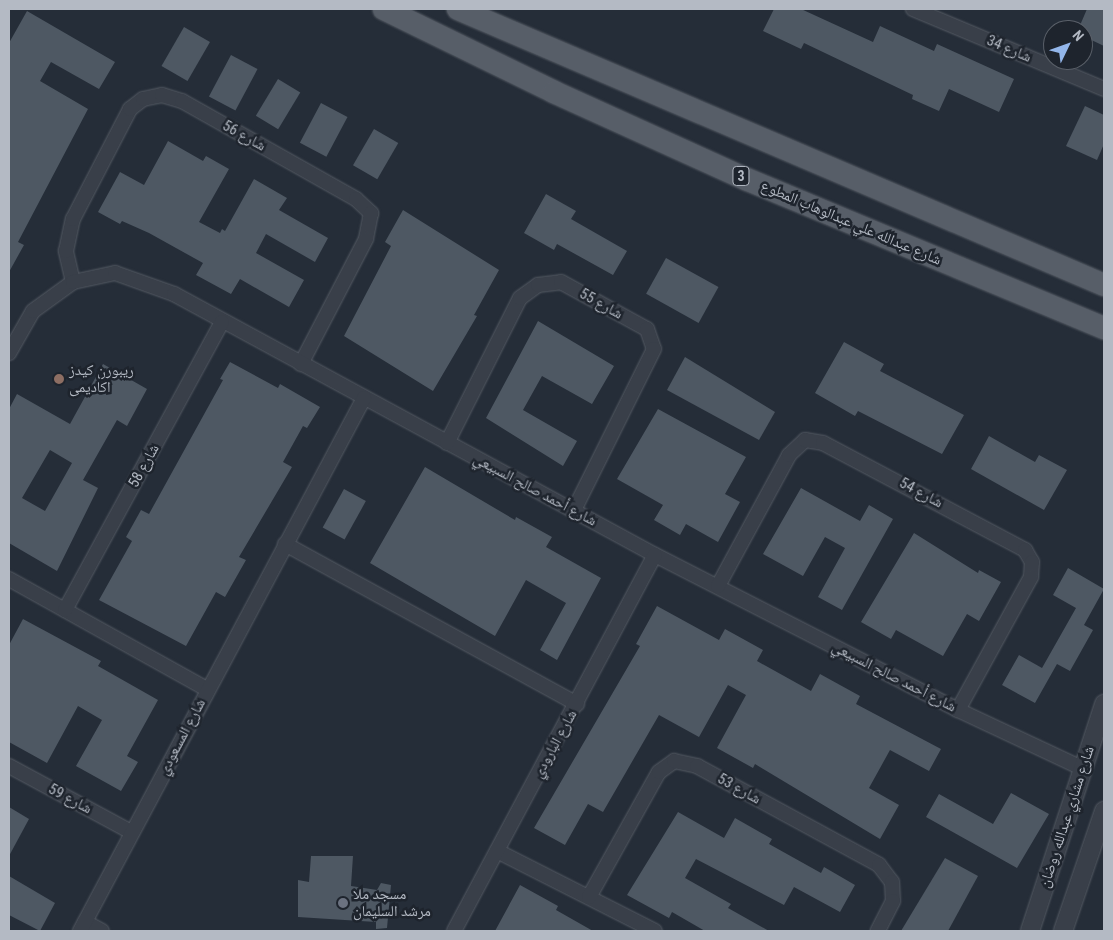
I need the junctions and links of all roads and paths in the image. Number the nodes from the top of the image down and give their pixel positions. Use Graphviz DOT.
graph roads {
  1 [pos="385,9"];
  2 [pos="913,9"];
  3 [pos="465,11"];
  4 [pos="1104,89"];
  5 [pos="73,282"];
  6 [pos="1104,285"];
  7 [pos="222,322"];
  8 [pos="1104,328"];
  9 [pos="9,353"];
  10 [pos="301,364"];
  11 [pos="364,398"];
  12 [pos="447,443"];
  13 [pos="574,510"];
  14 [pos="285,544"];
  15 [pos="655,555"];
  16 [pos="9,579"];
  17 [pos="718,586"];
  18 [pos="65,610"];
  19 [pos="207,689"];
  20 [pos="577,704"];
  21 [pos="1104,704"];
  22 [pos="958,710"];
  23 [pos="9,766"];
  24 [pos="1082,768"];
  25 [pos="1104,812"];
  26 [pos="131,832"];
  27 [pos="497,851"];
  28 [pos="589,897"];
  29 [pos="83,927"];
  30 [pos="102,931"];
  31 [pos="454,931"];
  32 [pos="655,931"];
  33 [pos="878,931"];
  34 [pos="1030,931"];
  35 [pos="1063,931"];
  1 -- 8 [label="main road, شارع عبدالله علي عبدالوهاب المطوع / 3"];
  2 -- 4 [label="street, شارع 34"];
  3 -- 6 [label="main road"];
  5 -- 7 [label="street, شارع أحمد صالح السبيعي"];
  5 -- 9 [label="street, شارع أحمد صالح السبيعي"];
  5 -- 10 [label="street, شارع 56"];
  7 -- 10 [label="street, شارع أحمد صالح السبيعي"];
  7 -- 18 [label="street, شارع 58"];
  10 -- 11 [label="street, شارع أحمد صالح السبيعي"];
  11 -- 12 [label="street, شارع أحمد صالح السبيعي"];
  11 -- 14 [label="street, شارع المسعودي"];
  12 -- 13 [label="street, شارع أحمد صالح السبيعي"];
  12 -- 13 [label="street, شارع 55"];
  13 -- 15 [label="street, شارع أحمد صالح السبيعي"];
  14 -- 19 [label="street, شارع المسعودي"];
  14 -- 20 [label="street"];
  15 -- 17 [label="street, شارع أحمد صالح السبيعي"];
  15 -- 20 [label="street, شارع البارودي"];
  16 -- 18 [label="street"];
  17 -- 22 [label="street, شارع أحمد صالح السبيعي"];
  17 -- 22 [label="street, شارع 54"];
  18 -- 19 [label="street"];
  19 -- 26 [label="street, شارع المسعودي"];
  20 -- 27 [label="street, شارع البارودي"];
  21 -- 24 [label="street, شارع مشاري عبدالله روضان"];
  22 -- 24 [label="street, شارع أحمد صالح السبيعي"];
  23 -- 26 [label="street, شارع 59"];
  24 -- 34 [label="street, شارع مشاري عبدالله روضان"];
  25 -- 35 [label="street"];
  26 -- 29 [label="street, شارع المسعودي"];
  27 -- 28 [label="street"];
  27 -- 31 [label="street, شارع البارودي"];
  28 -- 32 [label="street"];
  28 -- 33 [label="street, شارع 53"];
  29 -- 30 [label="street"];
}
